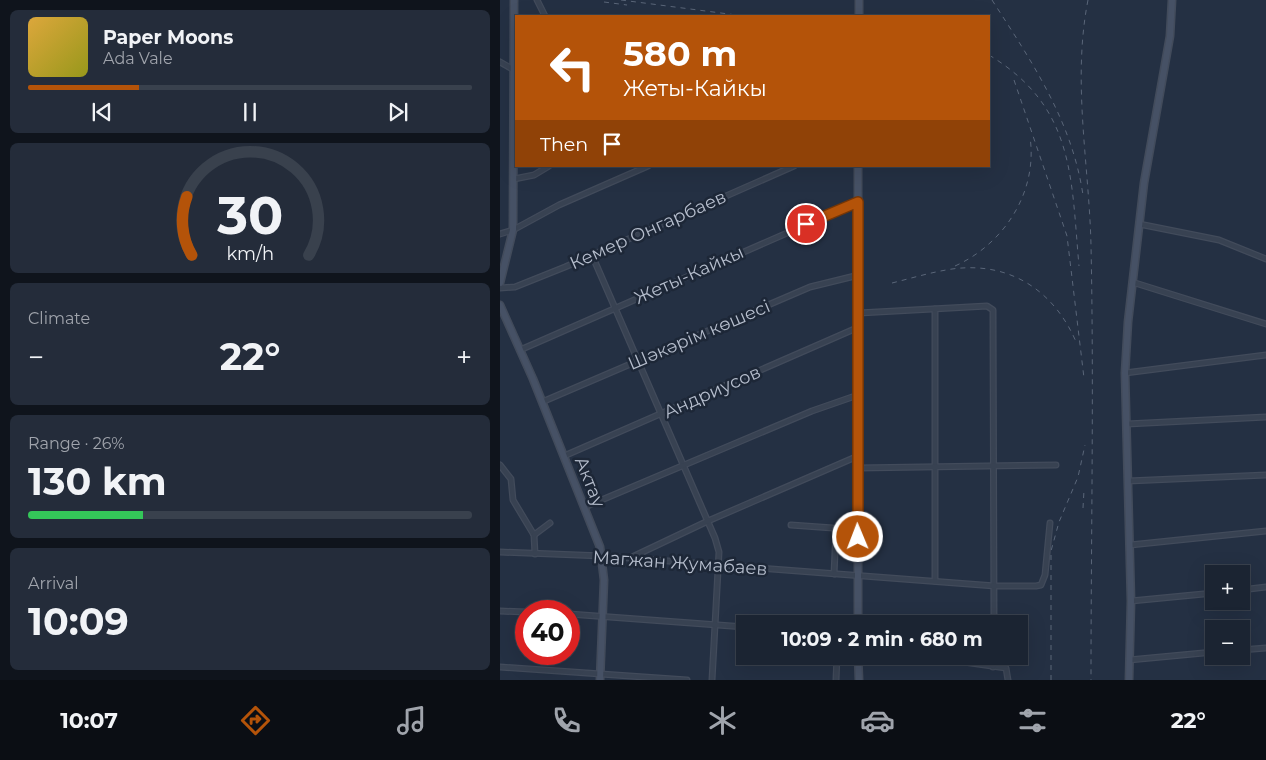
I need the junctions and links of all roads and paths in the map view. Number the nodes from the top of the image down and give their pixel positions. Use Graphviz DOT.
graph roads {
  1 [pos="514,0"];
  2 [pos="537,0"];
  3 [pos="858,0"];
  4 [pos="1172,0"];
  5 [pos="544,15"];
  6 [pos="859,15"];
  7 [pos="500,62"];
  8 [pos="514,70"];
  9 [pos="547,167"];
  10 [pos="646,167"];
  11 [pos="792,167"];
  12 [pos="858,167"];
  13 [pos="514,180"];
  14 [pos="858,202"];
  15 [pos="1139,224"];
  16 [pos="513,230"];
  17 [pos="500,234"];
  18 [pos="592,255"];
  19 [pos="1266,259"];
  20 [pos="859,275"];
  21 [pos="1132,282"];
  22 [pos="500,283"];
  23 [pos="500,288"];
  24 [pos="500,305"];
  25 [pos="615,308"];
  26 [pos="935,309"];
  27 [pos="859,313"];
  28 [pos="1266,324"];
  29 [pos="859,327"];
  30 [pos="520,350"];
  31 [pos="1266,355"];
  32 [pos="638,361"];
  33 [pos="1125,374"];
  34 [pos="858,396"];
  35 [pos="542,402"];
  36 [pos="661,414"];
  37 [pos="1266,417"];
  38 [pos="1127,424"];
  39 [pos="564,456"];
  40 [pos="858,456"];
  41 [pos="500,465"];
  42 [pos="994,465"];
  43 [pos="1056,465"];
  44 [pos="935,466"];
  45 [pos="684,467"];
  46 [pos="858,468"];
  47 [pos="1266,475"];
  48 [pos="1128,480"];
  49 [pos="585,507"];
  50 [pos="708,521"];
  51 [pos="1050,522"];
  52 [pos="550,523"];
  53 [pos="791,526"];
  54 [pos="1266,531"];
  55 [pos="836,534"];
  56 [pos="534,535"];
  57 [pos="858,537"];
  58 [pos="1130,545"];
  59 [pos="500,552"];
  60 [pos="535,554"];
  61 [pos="603,556"];
  62 [pos="629,558"];
  63 [pos="718,565"];
  64 [pos="834,574"];
  65 [pos="859,576"];
  66 [pos="936,581"];
  67 [pos="995,586"];
  68 [pos="1266,588"];
  69 [pos="1250,589"];
  70 [pos="1205,594"];
  71 [pos="1131,601"];
  72 [pos="500,611"];
  73 [pos="515,612"];
  74 [pos="580,614"];
  75 [pos="603,615"];
  76 [pos="858,615"];
  77 [pos="994,615"];
  78 [pos="715,624"];
  79 [pos="736,626"];
  80 [pos="1266,648"];
  81 [pos="1250,649"];
  82 [pos="1205,653"];
  83 [pos="1129,660"];
  84 [pos="837,665"];
  85 [pos="858,665"];
  86 [pos="986,665"];
  87 [pos="993,666"];
  88 [pos="500,668"];
  89 [pos="601,676"];
  90 [pos="687,680"];
  91 [pos="712,680"];
  92 [pos="836,680"];
  93 [pos="859,680"];
  94 [pos="1008,680"];
  95 [pos="1129,680"];
  1 -- 8 [label="street"];
  2 -- 5 [label="street"];
  3 -- 6 [label="street"];
  4 -- 15 [label="street"];
  7 -- 8 [label="street"];
  8 -- 13 [label="street"];
  9 -- 13 [label="street"];
  10 -- 16 [label="street"];
  11 -- 18 [label="street, Кемер Онгарбаев"];
  12 -- 14 [label="street"];
  13 -- 16 [label="street"];
  14 -- 20 [label="street"];
  14 -- 25 [label="street, Жеты-Кайкы"];
  15 -- 19 [label="street"];
  15 -- 21 [label="street"];
  16 -- 17 [label="street"];
  16 -- 22 [label="street"];
  18 -- 23 [label="street, Кемер Онгарбаев"];
  18 -- 25 [label="street"];
  20 -- 27 [label="street"];
  20 -- 32 [label="street, Шәкәрім көшесі"];
  21 -- 28 [label="street"];
  21 -- 33 [label="street"];
  24 -- 30 [label="street, Актау"];
  25 -- 30 [label="street, Жеты-Кайкы"];
  25 -- 32 [label="street"];
  26 -- 27 [label="street"];
  26 -- 42 [label="street"];
  26 -- 44 [label="street"];
  27 -- 29 [label="street"];
  29 -- 34 [label="street"];
  29 -- 36 [label="street, Андриусов"];
  30 -- 35 [label="street, Актау"];
  31 -- 33 [label="street"];
  32 -- 35 [label="street, Шәкәрім көшесі"];
  32 -- 36 [label="street"];
  33 -- 38 [label="street"];
  34 -- 40 [label="street"];
  34 -- 45 [label="street"];
  35 -- 39 [label="street, Актау"];
  36 -- 39 [label="street, Андриусов"];
  36 -- 45 [label="street"];
  37 -- 38 [label="street"];
  38 -- 48 [label="street"];
  39 -- 49 [label="street, Актау"];
  40 -- 46 [label="street"];
  40 -- 50 [label="street"];
  41 -- 56 [label="street"];
  42 -- 43 [label="street"];
  42 -- 44 [label="street"];
  42 -- 67 [label="street"];
  44 -- 46 [label="street"];
  44 -- 66 [label="street"];
  45 -- 49 [label="street"];
  45 -- 50 [label="street"];
  46 -- 57 [label="street"];
  47 -- 48 [label="street"];
  48 -- 58 [label="street"];
  49 -- 61 [label="street, Актау"];
  50 -- 62 [label="street"];
  50 -- 63 [label="street"];
  51 -- 67 [label="street, Магжан Жумабаев"];
  52 -- 56 [label="street"];
  53 -- 55 [label="street"];
  54 -- 58 [label="street"];
  55 -- 57 [label="street"];
  55 -- 64 [label="street"];
  56 -- 60 [label="street"];
  57 -- 65 [label="street"];
  58 -- 71 [label="street"];
  59 -- 60 [label="street, Магжан Жумабаев"];
  60 -- 61 [label="street, Магжан Жумабаев"];
  61 -- 62 [label="street, Магжан Жумабаев"];
  61 -- 75 [label="street, Актау"];
  62 -- 63 [label="street, Магжан Жумабаев"];
  63 -- 64 [label="street, Магжан Жумабаев"];
  63 -- 78 [label="street"];
  64 -- 65 [label="street, Магжан Жумабаев"];
  65 -- 66 [label="street, Магжан Жумабаев"];
  65 -- 76 [label="street"];
  66 -- 67 [label="street, Магжан Жумабаев"];
  67 -- 77 [label="street"];
  68 -- 69 [label="street"];
  70 -- 71 [label="street"];
  71 -- 83 [label="street"];
  72 -- 73 [label="street"];
  74 -- 75 [label="street"];
  75 -- 78 [label="street"];
  75 -- 89 [label="street, Актау"];
  78 -- 79 [label="street"];
  78 -- 91 [label="street"];
  80 -- 81 [label="street"];
  82 -- 83 [label="street"];
  83 -- 95 [label="street"];
  84 -- 92 [label="street"];
  85 -- 93 [label="street"];
  86 -- 87 [label="street"];
  87 -- 94 [label="street"];
  88 -- 89 [label="street"];
  89 -- 90 [label="street"];
}
